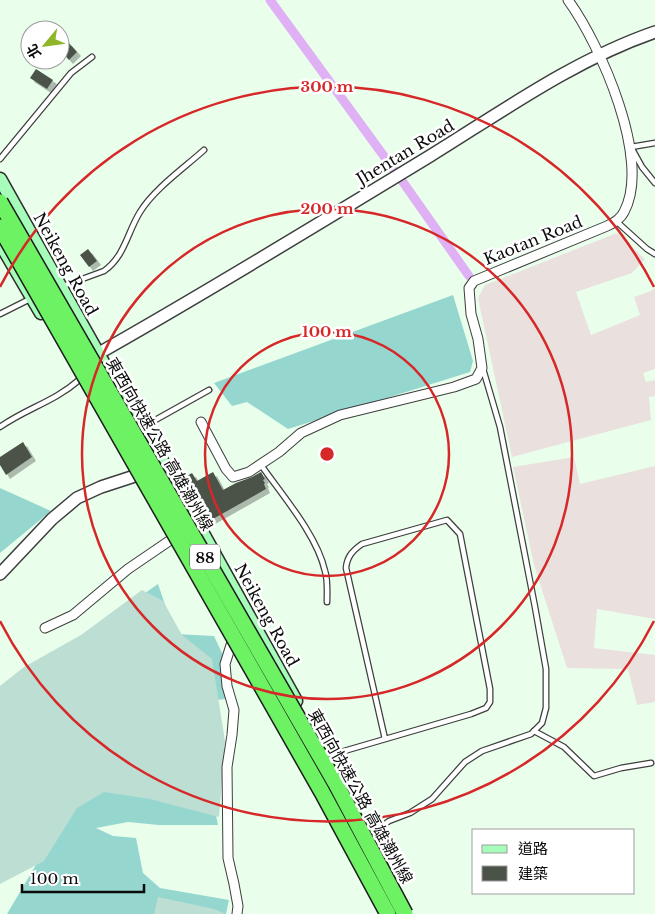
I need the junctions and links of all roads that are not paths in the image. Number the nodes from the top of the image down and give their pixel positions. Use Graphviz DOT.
graph roads {
  1 [pos="568,0"];
  2 [pos="655,32"];
  3 [pos="600,54"];
  4 [pos="92,57"];
  5 [pos="655,143"];
  6 [pos="631,147"];
  7 [pos="204,150"];
  8 [pos="0,159"];
  9 [pos="0,179"];
  10 [pos="655,183"];
  11 [pos="0,202"];
  12 [pos="616,221"];
  13 [pos="0,227"];
  14 [pos="0,243"];
  15 [pos="655,254"];
  16 [pos="60,287"];
  17 [pos="32,298"];
  18 [pos="0,314"];
  19 [pos="98,354"];
  20 [pos="72,368"];
  21 [pos="482,368"];
  22 [pos="79,380"];
  23 [pos="209,390"];
  24 [pos="201,422"];
  25 [pos="0,427"];
  26 [pos="140,428"];
  27 [pos="260,464"];
  28 [pos="166,467"];
  29 [pos="137,475"];
  30 [pos="172,539"];
  31 [pos="0,574"];
  32 [pos="327,602"];
  33 [pos="45,628"];
  34 [pos="231,645"];
  35 [pos="534,731"];
  36 [pos="385,739"];
  37 [pos="327,756"];
  38 [pos="651,762"];
  39 [pos="370,836"];
  40 [pos="237,914"];
  41 [pos="380,914"];
  42 [pos="388,914"];
  43 [pos="406,914"];
  44 [pos="413,914"];
  1 -- 3 [label="street"];
  2 -- 3 [label="street, Jhentan Road"];
  3 -- 6 [label="street"];
  3 -- 19 [label="street, Jhentan Road"];
  4 -- 8 [label="lane"];
  5 -- 6 [label="lane"];
  6 -- 10 [label="lane"];
  6 -- 12 [label="street"];
  7 -- 16 [label="lane"];
  9 -- 16 [label="main road, Neikeng Road"];
  11 -- 43 [label="highway, 東西向快速公路 高雄潮州線 / 88, bridge"];
  12 -- 15 [label="lane"];
  12 -- 21 [label="street, Kaotan Road"];
  13 -- 42 [label="highway, 東西向快速公路 高雄潮州線 / 88, bridge"];
  14 -- 17 [label="main road"];
  16 -- 17 [label="lane"];
  16 -- 19 [label="main road, Neikeng Road"];
  17 -- 18 [label="lane"];
  17 -- 20 [label="main road"];
  19 -- 20 [label="street, Jhentan Road"];
  19 -- 26 [label="main road, Neikeng Road"];
  20 -- 22 [label="main road"];
  21 -- 27 [label="street"];
  21 -- 35 [label="lane"];
  22 -- 25 [label="lane"];
  22 -- 29 [label="main road"];
  23 -- 26 [label="lane"];
  24 -- 27 [label="street"];
  26 -- 28 [label="main road, Neikeng Road"];
  27 -- 32 [label="lane"];
  28 -- 29 [label="street"];
  28 -- 37 [label="main road, Neikeng Road"];
  29 -- 30 [label="main road"];
  29 -- 31 [label="street"];
  30 -- 33 [label="street"];
  30 -- 34 [label="main road"];
  34 -- 40 [label="street"];
  34 -- 41 [label="main road"];
  35 -- 38 [label="lane"];
  35 -- 39 [label="lane"];
  36 -- 36 [label="lane"];
  36 -- 37 [label="lane"];
  37 -- 39 [label="main road, Neikeng Road"];
  39 -- 44 [label="main road, Neikeng Road"];
}
